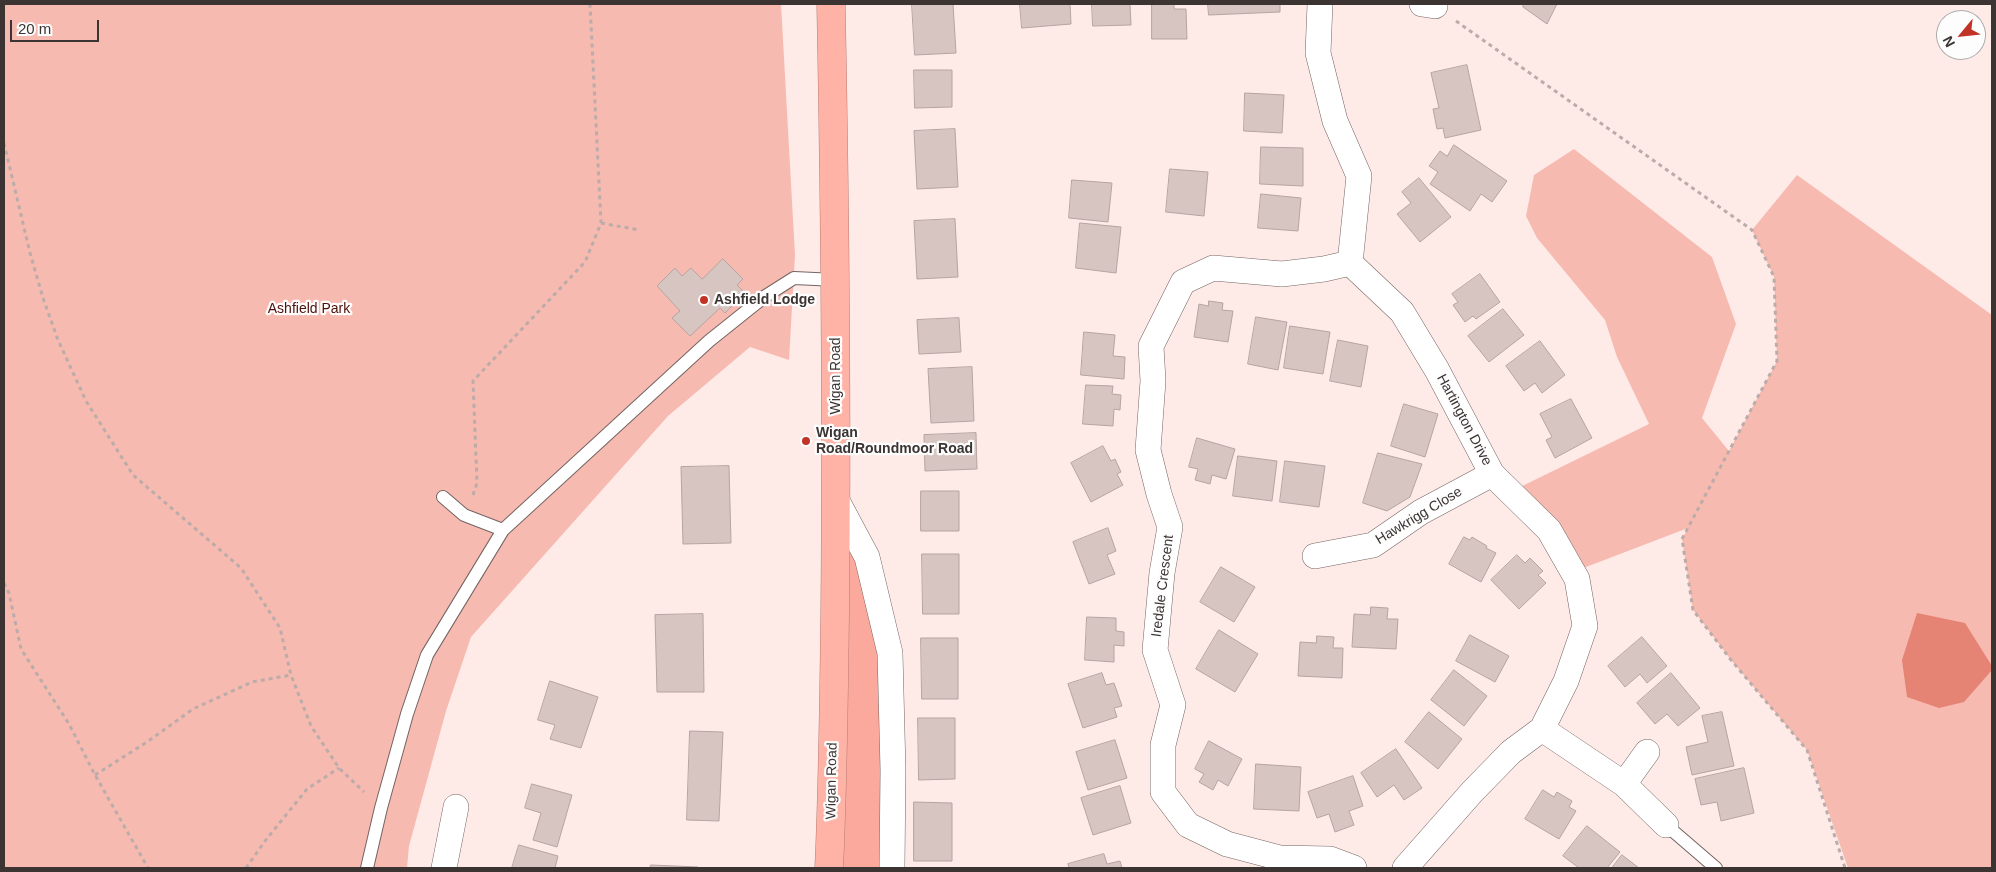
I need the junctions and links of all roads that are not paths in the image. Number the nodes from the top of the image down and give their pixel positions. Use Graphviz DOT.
graph roads {
  1 [pos="831,4"];
  2 [pos="1320,4"];
  3 [pos="1350,263"];
  4 [pos="836,280"];
  5 [pos="1492,474"];
  6 [pos="443,497"];
  7 [pos="836,500"];
  8 [pos="503,530"];
  9 [pos="1314,556"];
  10 [pos="1542,729"];
  11 [pos="1647,752"];
  12 [pos="1624,784"];
  13 [pos="456,807"];
  14 [pos="1666,825"];
  15 [pos="367,868"];
  16 [pos="444,868"];
  17 [pos="829,868"];
  18 [pos="892,868"];
  19 [pos="1354,868"];
  20 [pos="1405,868"];
  21 [pos="1716,868"];
  1 -- 4 [label="highway, Wigan Road"];
  2 -- 3 [label="street"];
  3 -- 5 [label="street, Hartington Drive"];
  3 -- 19 [label="street, Iredale Crescent"];
  4 -- 7 [label="highway, Wigan Road"];
  4 -- 8 [label="lane"];
  5 -- 9 [label="street, Hawkrigg Close"];
  5 -- 10 [label="street, Hartington Drive"];
  6 -- 8 [label="lane"];
  7 -- 17 [label="highway, Wigan Road"];
  7 -- 18 [label="street"];
  8 -- 15 [label="lane"];
  10 -- 12 [label="street"];
  10 -- 20 [label="street, Hartington Drive"];
  11 -- 12 [label="street"];
  12 -- 14 [label="street"];
  13 -- 16 [label="street"];
  14 -- 21 [label="lane"];
}
